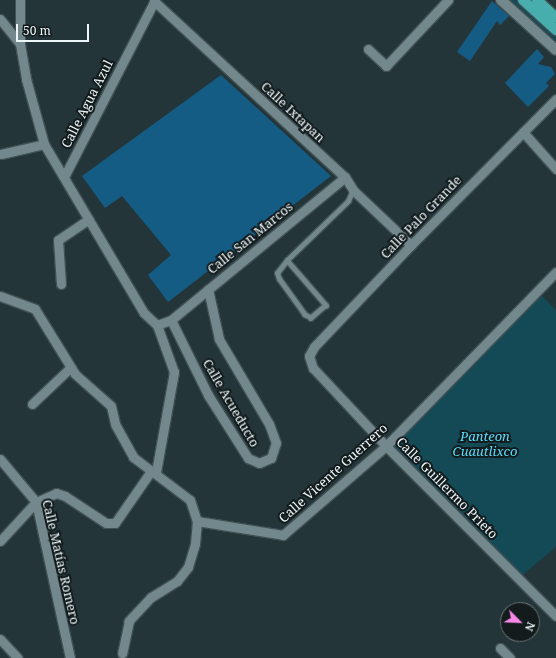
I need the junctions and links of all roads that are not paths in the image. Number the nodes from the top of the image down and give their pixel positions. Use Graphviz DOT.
graph roads {
  1 [pos="20,0"];
  2 [pos="448,0"];
  3 [pos="501,0"];
  4 [pos="523,0"];
  5 [pos="537,0"];
  6 [pos="154,1"];
  7 [pos="556,18"];
  8 [pos="0,19"];
  9 [pos="556,30"];
  10 [pos="20,44"];
  11 [pos="368,49"];
  12 [pos="556,50"];
  13 [pos="556,99"];
  14 [pos="523,132"];
  15 [pos="44,144"];
  16 [pos="0,155"];
  17 [pos="556,169"];
  18 [pos="64,177"];
  19 [pos="345,177"];
  20 [pos="353,190"];
  21 [pos="89,219"];
  22 [pos="411,245"];
  23 [pos="287,260"];
  24 [pos="556,272"];
  25 [pos="61,284"];
  26 [pos="208,289"];
  27 [pos="0,296"];
  28 [pos="171,320"];
  29 [pos="157,324"];
  30 [pos="309,356"];
  31 [pos="70,368"];
  32 [pos="32,404"];
  33 [pos="386,446"];
  34 [pos="0,459"];
  35 [pos="154,471"];
  36 [pos="36,502"];
  37 [pos="197,521"];
  38 [pos="0,541"];
  39 [pos="556,616"];
  40 [pos="0,639"];
  41 [pos="500,648"];
  42 [pos="122,653"];
  43 [pos="18,658"];
  44 [pos="70,658"];
  45 [pos="510,658"];
  1 -- 10 [label="street"];
  2 -- 11 [label="street"];
  3 -- 12 [label="street"];
  4 -- 9 [label="main road"];
  5 -- 7 [label="main road"];
  6 -- 18 [label="street, Calle Agua Azul"];
  6 -- 19 [label="street, Calle Ixtapan"];
  8 -- 10 [label="street"];
  10 -- 15 [label="street"];
  13 -- 14 [label="street, Calle Palo Grande"];
  14 -- 17 [label="street"];
  14 -- 22 [label="street, Calle Palo Grande"];
  15 -- 16 [label="street"];
  15 -- 18 [label="street"];
  18 -- 21 [label="street"];
  19 -- 20 [label="street, Calle Ixtapan"];
  19 -- 26 [label="street, Calle San Marcos"];
  20 -- 22 [label="street, Calle Ixtapan"];
  20 -- 23 [label="lane"];
  21 -- 25 [label="street"];
  21 -- 29 [label="street"];
  22 -- 30 [label="street, Calle Palo Grande"];
  23 -- 23 [label="lane"];
  24 -- 33 [label="street, Calle Vicente Guerrero"];
  26 -- 28 [label="street, Calle San Marcos"];
  26 -- 28 [label="street, Calle Acueducto"];
  27 -- 31 [label="street"];
  28 -- 29 [label="street"];
  29 -- 35 [label="street"];
  30 -- 33 [label="street, Calle Guillermo Prieto"];
  31 -- 32 [label="street"];
  31 -- 35 [label="street"];
  33 -- 37 [label="street, Calle Vicente Guerrero"];
  33 -- 39 [label="street, Calle Guillermo Prieto"];
  34 -- 36 [label="street, Calle Matías Romero"];
  35 -- 36 [label="street"];
  35 -- 37 [label="street"];
  36 -- 38 [label="street"];
  36 -- 44 [label="street, Calle Matías Romero"];
  37 -- 42 [label="street"];
  40 -- 43 [label="street"];
  41 -- 45 [label="street"];
}
